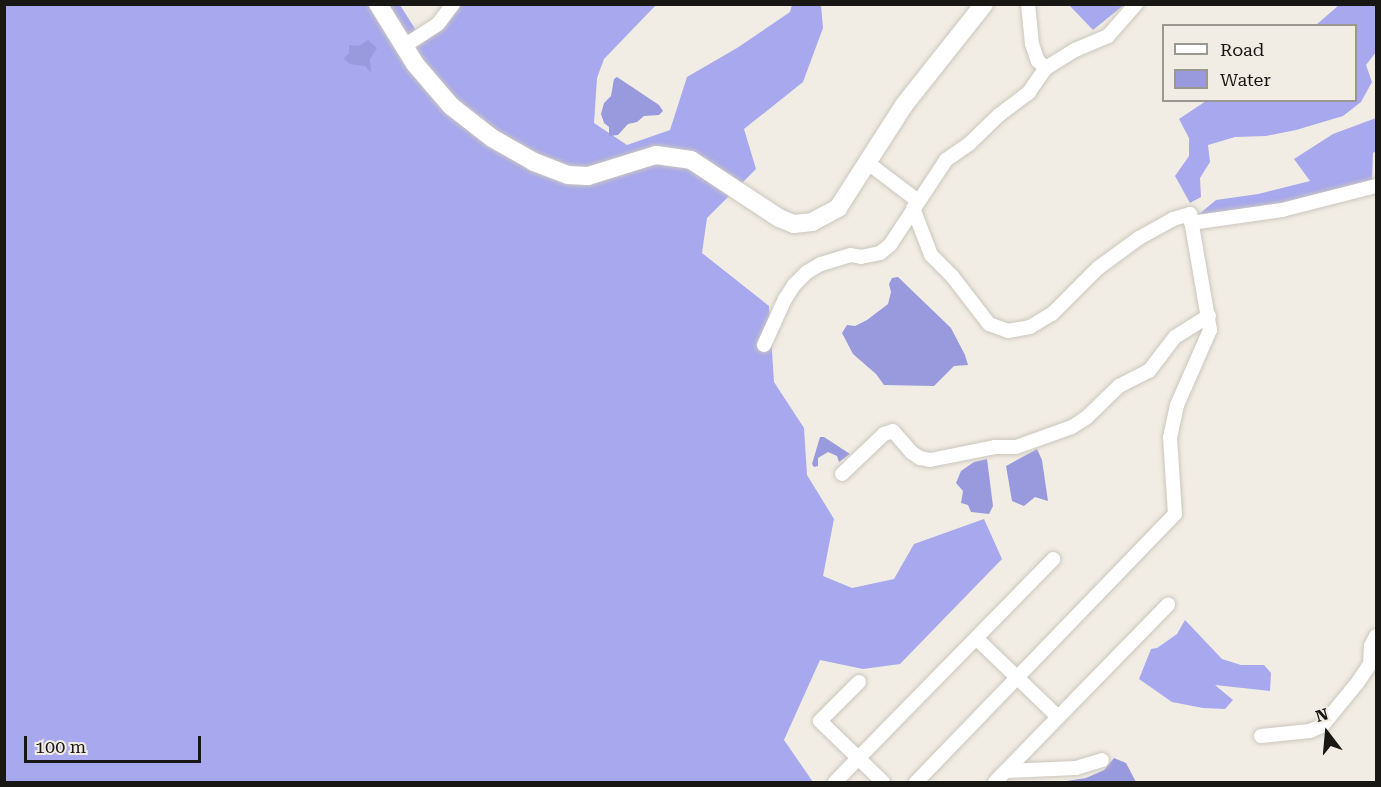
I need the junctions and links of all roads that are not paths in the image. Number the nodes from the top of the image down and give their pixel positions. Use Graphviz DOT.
graph roads {
  1 [pos="378,4"];
  2 [pos="453,4"];
  3 [pos="984,4"];
  4 [pos="1028,4"];
  5 [pos="1136,4"];
  6 [pos="404,46"];
  7 [pos="1046,68"];
  8 [pos="868,163"];
  9 [pos="1377,186"];
  10 [pos="916,205"];
  11 [pos="1191,223"];
  12 [pos="1209,316"];
  13 [pos="764,345"];
  14 [pos="842,474"];
  15 [pos="1053,559"];
  16 [pos="1168,605"];
  17 [pos="1377,636"];
  18 [pos="976,638"];
  19 [pos="1018,678"];
  20 [pos="859,682"];
  21 [pos="1058,717"];
  22 [pos="1261,736"];
  23 [pos="859,759"];
  24 [pos="1102,760"];
  25 [pos="1006,771"];
  26 [pos="835,783"];
  27 [pos="883,783"];
  28 [pos="916,783"];
  29 [pos="995,783"];
  1 -- 6 [label="street"];
  2 -- 6 [label="street"];
  3 -- 8 [label="street"];
  4 -- 7 [label="street"];
  5 -- 7 [label="street"];
  6 -- 8 [label="street"];
  7 -- 10 [label="street"];
  8 -- 10 [label="street"];
  9 -- 11 [label="street"];
  10 -- 11 [label="street"];
  10 -- 13 [label="street"];
  11 -- 12 [label="street"];
  12 -- 14 [label="street"];
  12 -- 19 [label="street"];
  15 -- 18 [label="street"];
  16 -- 21 [label="street"];
  17 -- 22 [label="street"];
  18 -- 19 [label="street"];
  18 -- 23 [label="street"];
  19 -- 21 [label="street"];
  19 -- 28 [label="street"];
  20 -- 23 [label="street"];
  21 -- 25 [label="street"];
  23 -- 26 [label="street"];
  23 -- 27 [label="street"];
  24 -- 25 [label="street"];
  25 -- 29 [label="street"];
}
